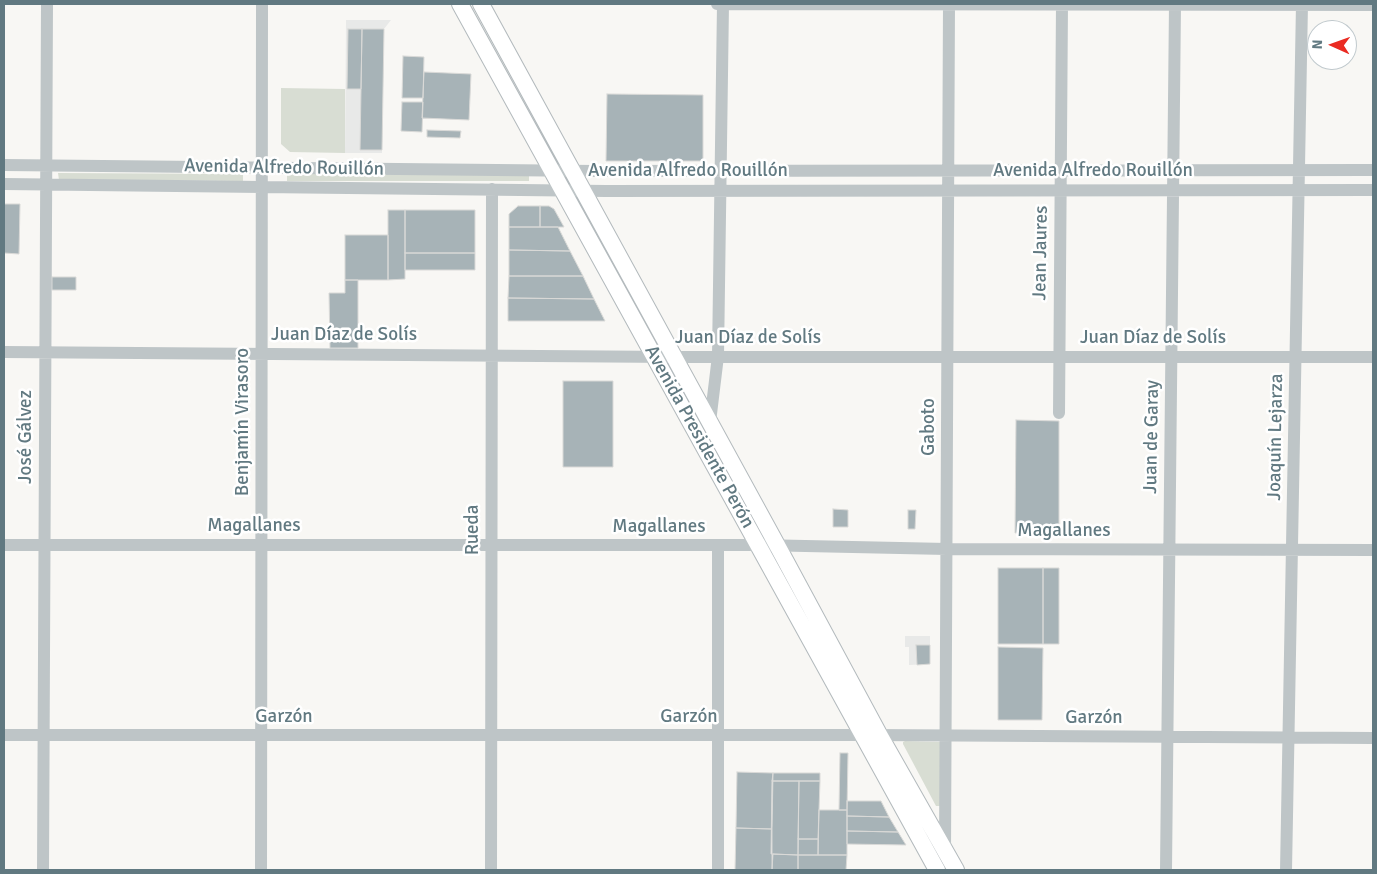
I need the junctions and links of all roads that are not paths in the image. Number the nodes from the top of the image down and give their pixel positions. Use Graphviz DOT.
graph roads {
  1 [pos="47,4"];
  2 [pos="262,4"];
  3 [pos="460,4"];
  4 [pos="481,4"];
  5 [pos="717,4"];
  6 [pos="723,4"];
  7 [pos="949,4"];
  8 [pos="1062,4"];
  9 [pos="1175,4"];
  10 [pos="1302,4"];
  11 [pos="1373,5"];
  12 [pos="4,165"];
  13 [pos="46,166"];
  14 [pos="262,167"];
  15 [pos="551,169"];
  16 [pos="571,170"];
  17 [pos="721,170"];
  18 [pos="948,170"];
  19 [pos="1060,170"];
  20 [pos="1173,170"];
  21 [pos="1299,170"];
  22 [pos="1373,170"];
  23 [pos="4,184"];
  24 [pos="46,184"];
  25 [pos="262,186"];
  26 [pos="492,189"];
  27 [pos="563,190"];
  28 [pos="583,190"];
  29 [pos="721,190"];
  30 [pos="949,190"];
  31 [pos="1060,190"];
  32 [pos="1173,190"];
  33 [pos="1299,190"];
  34 [pos="1373,190"];
  35 [pos="4,352"];
  36 [pos="45,352"];
  37 [pos="262,354"];
  38 [pos="492,355"];
  39 [pos="654,356"];
  40 [pos="718,356"];
  41 [pos="674,357"];
  42 [pos="948,357"];
  43 [pos="1059,357"];
  44 [pos="1171,357"];
  45 [pos="1296,357"];
  46 [pos="1373,357"];
  47 [pos="1059,413"];
  48 [pos="710,422"];
  49 [pos="4,545"];
  50 [pos="44,545"];
  51 [pos="261,545"];
  52 [pos="491,545"];
  53 [pos="718,545"];
  54 [pos="758,545"];
  55 [pos="778,545"];
  56 [pos="947,549"];
  57 [pos="1169,550"];
  58 [pos="1292,550"];
  59 [pos="1373,550"];
  60 [pos="4,735"];
  61 [pos="44,735"];
  62 [pos="261,735"];
  63 [pos="491,735"];
  64 [pos="718,735"];
  65 [pos="863,736"];
  66 [pos="880,736"];
  67 [pos="946,736"];
  68 [pos="1167,737"];
  69 [pos="1289,737"];
  70 [pos="1373,738"];
  71 [pos="945,851"];
  72 [pos="43,870"];
  73 [pos="261,870"];
  74 [pos="491,870"];
  75 [pos="718,870"];
  76 [pos="937,870"];
  77 [pos="956,870"];
  78 [pos="1166,870"];
  79 [pos="1286,870"];
  1 -- 13 [label="street, José Gálvez"];
  2 -- 14 [label="street, Benjamín Virasoro"];
  3 -- 15 [label="main road, Avenida Presidente Perón"];
  4 -- 16 [label="main road, Avenida Presidente Perón"];
  5 -- 6 [label="street"];
  6 -- 7 [label="street"];
  6 -- 17 [label="street"];
  7 -- 8 [label="street"];
  7 -- 18 [label="street, Gaboto"];
  8 -- 9 [label="street"];
  8 -- 19 [label="street, Jean Jaures"];
  9 -- 10 [label="street"];
  9 -- 20 [label="street, Juan de Garay"];
  10 -- 11 [label="street"];
  10 -- 21 [label="street, Joaquín Lejarza"];
  12 -- 13 [label="street, Avenida Alfredo Rouillón"];
  13 -- 14 [label="street, Avenida Alfredo Rouillón"];
  13 -- 24 [label="street, José Gálvez"];
  14 -- 15 [label="street, Avenida Alfredo Rouillón"];
  14 -- 25 [label="street, Benjamín Virasoro"];
  15 -- 16 [label="street, Avenida Alfredo Rouillón"];
  15 -- 27 [label="main road, Avenida Presidente Perón"];
  16 -- 17 [label="street, Avenida Alfredo Rouillón"];
  16 -- 28 [label="main road, Avenida Presidente Perón"];
  17 -- 18 [label="street, Avenida Alfredo Rouillón"];
  17 -- 29 [label="street"];
  18 -- 19 [label="street, Avenida Alfredo Rouillón"];
  18 -- 30 [label="street, Gaboto"];
  19 -- 20 [label="street, Avenida Alfredo Rouillón"];
  19 -- 31 [label="street, Jean Jaures"];
  20 -- 21 [label="street, Avenida Alfredo Rouillón"];
  20 -- 32 [label="street, Juan de Garay"];
  21 -- 22 [label="street, Avenida Alfredo Rouillón"];
  21 -- 33 [label="street, Joaquín Lejarza"];
  23 -- 24 [label="street, Avenida Alfredo Rouillón"];
  24 -- 25 [label="street, Avenida Alfredo Rouillón"];
  24 -- 36 [label="street, José Gálvez"];
  25 -- 26 [label="street, Avenida Alfredo Rouillón"];
  25 -- 37 [label="street, Benjamín Virasoro"];
  26 -- 27 [label="street, Avenida Alfredo Rouillón"];
  26 -- 38 [label="street, Rueda"];
  27 -- 28 [label="street, Avenida Alfredo Rouillón"];
  27 -- 39 [label="main road, Avenida Presidente Perón"];
  28 -- 29 [label="street, Avenida Alfredo Rouillón"];
  28 -- 41 [label="main road, Avenida Presidente Perón"];
  29 -- 30 [label="street, Avenida Alfredo Rouillón"];
  29 -- 40 [label="street"];
  30 -- 31 [label="street, Avenida Alfredo Rouillón"];
  30 -- 42 [label="street, Gaboto"];
  31 -- 32 [label="street, Avenida Alfredo Rouillón"];
  31 -- 43 [label="street, Jean Jaures"];
  32 -- 33 [label="street, Avenida Alfredo Rouillón"];
  32 -- 44 [label="street, Juan de Garay"];
  33 -- 34 [label="street, Avenida Alfredo Rouillón"];
  33 -- 45 [label="street, Joaquín Lejarza"];
  35 -- 36 [label="street, Juan Díaz de Solís"];
  36 -- 37 [label="street, Juan Díaz de Solís"];
  36 -- 50 [label="street, José Gálvez"];
  37 -- 38 [label="street, Juan Díaz de Solís"];
  37 -- 51 [label="street, Benjamín Virasoro"];
  38 -- 39 [label="street, Juan Díaz de Solís"];
  38 -- 52 [label="street, Rueda"];
  39 -- 41 [label="street, Juan Díaz de Solís"];
  39 -- 54 [label="main road, Avenida Presidente Perón"];
  40 -- 41 [label="street, Juan Díaz de Solís"];
  40 -- 42 [label="street, Juan Díaz de Solís"];
  40 -- 48 [label="street"];
  41 -- 48 [label="main road, Avenida Presidente Perón"];
  42 -- 43 [label="street, Juan Díaz de Solís"];
  42 -- 56 [label="street, Gaboto"];
  43 -- 44 [label="street, Juan Díaz de Solís"];
  43 -- 47 [label="street, Jean Jaures"];
  44 -- 45 [label="street, Juan Díaz de Solís"];
  44 -- 57 [label="street, Juan de Garay"];
  45 -- 46 [label="street, Juan Díaz de Solís"];
  45 -- 58 [label="street, Joaquín Lejarza"];
  48 -- 55 [label="main road, Avenida Presidente Perón"];
  49 -- 50 [label="street, Magallanes"];
  50 -- 51 [label="street, Magallanes"];
  50 -- 61 [label="street, José Gálvez"];
  51 -- 52 [label="street, Magallanes"];
  51 -- 62 [label="street, Benjamín Virasoro"];
  52 -- 53 [label="street, Magallanes"];
  52 -- 63 [label="street, Rueda"];
  53 -- 54 [label="street, Magallanes"];
  53 -- 64 [label="street"];
  54 -- 55 [label="street, Magallanes"];
  54 -- 65 [label="main road, Avenida Presidente Perón"];
  55 -- 56 [label="street, Magallanes"];
  55 -- 66 [label="main road, Avenida Presidente Perón"];
  56 -- 57 [label="street, Magallanes"];
  56 -- 67 [label="street, Gaboto"];
  57 -- 58 [label="street, Magallanes"];
  57 -- 68 [label="street, Juan de Garay"];
  58 -- 59 [label="street, Magallanes"];
  58 -- 69 [label="street, Joaquín Lejarza"];
  60 -- 61 [label="street, Garzón"];
  61 -- 62 [label="street, Garzón"];
  61 -- 72 [label="street, José Gálvez"];
  62 -- 63 [label="street, Garzón"];
  62 -- 73 [label="street, Benjamín Virasoro"];
  63 -- 64 [label="street, Garzón"];
  63 -- 74 [label="street, Rueda"];
  64 -- 65 [label="street, Garzón"];
  64 -- 75 [label="street"];
  65 -- 66 [label="street, Garzón"];
  65 -- 76 [label="main road, Avenida Presidente Perón"];
  66 -- 67 [label="street, Garzón"];
  66 -- 71 [label="main road, Avenida Presidente Perón"];
  67 -- 68 [label="street, Garzón"];
  67 -- 71 [label="street, Gaboto"];
  68 -- 69 [label="street, Garzón"];
  68 -- 78 [label="street, Juan de Garay"];
  69 -- 70 [label="street, Garzón"];
  69 -- 79 [label="street, Joaquín Lejarza"];
  71 -- 77 [label="main road, Avenida Presidente Perón"];
}
